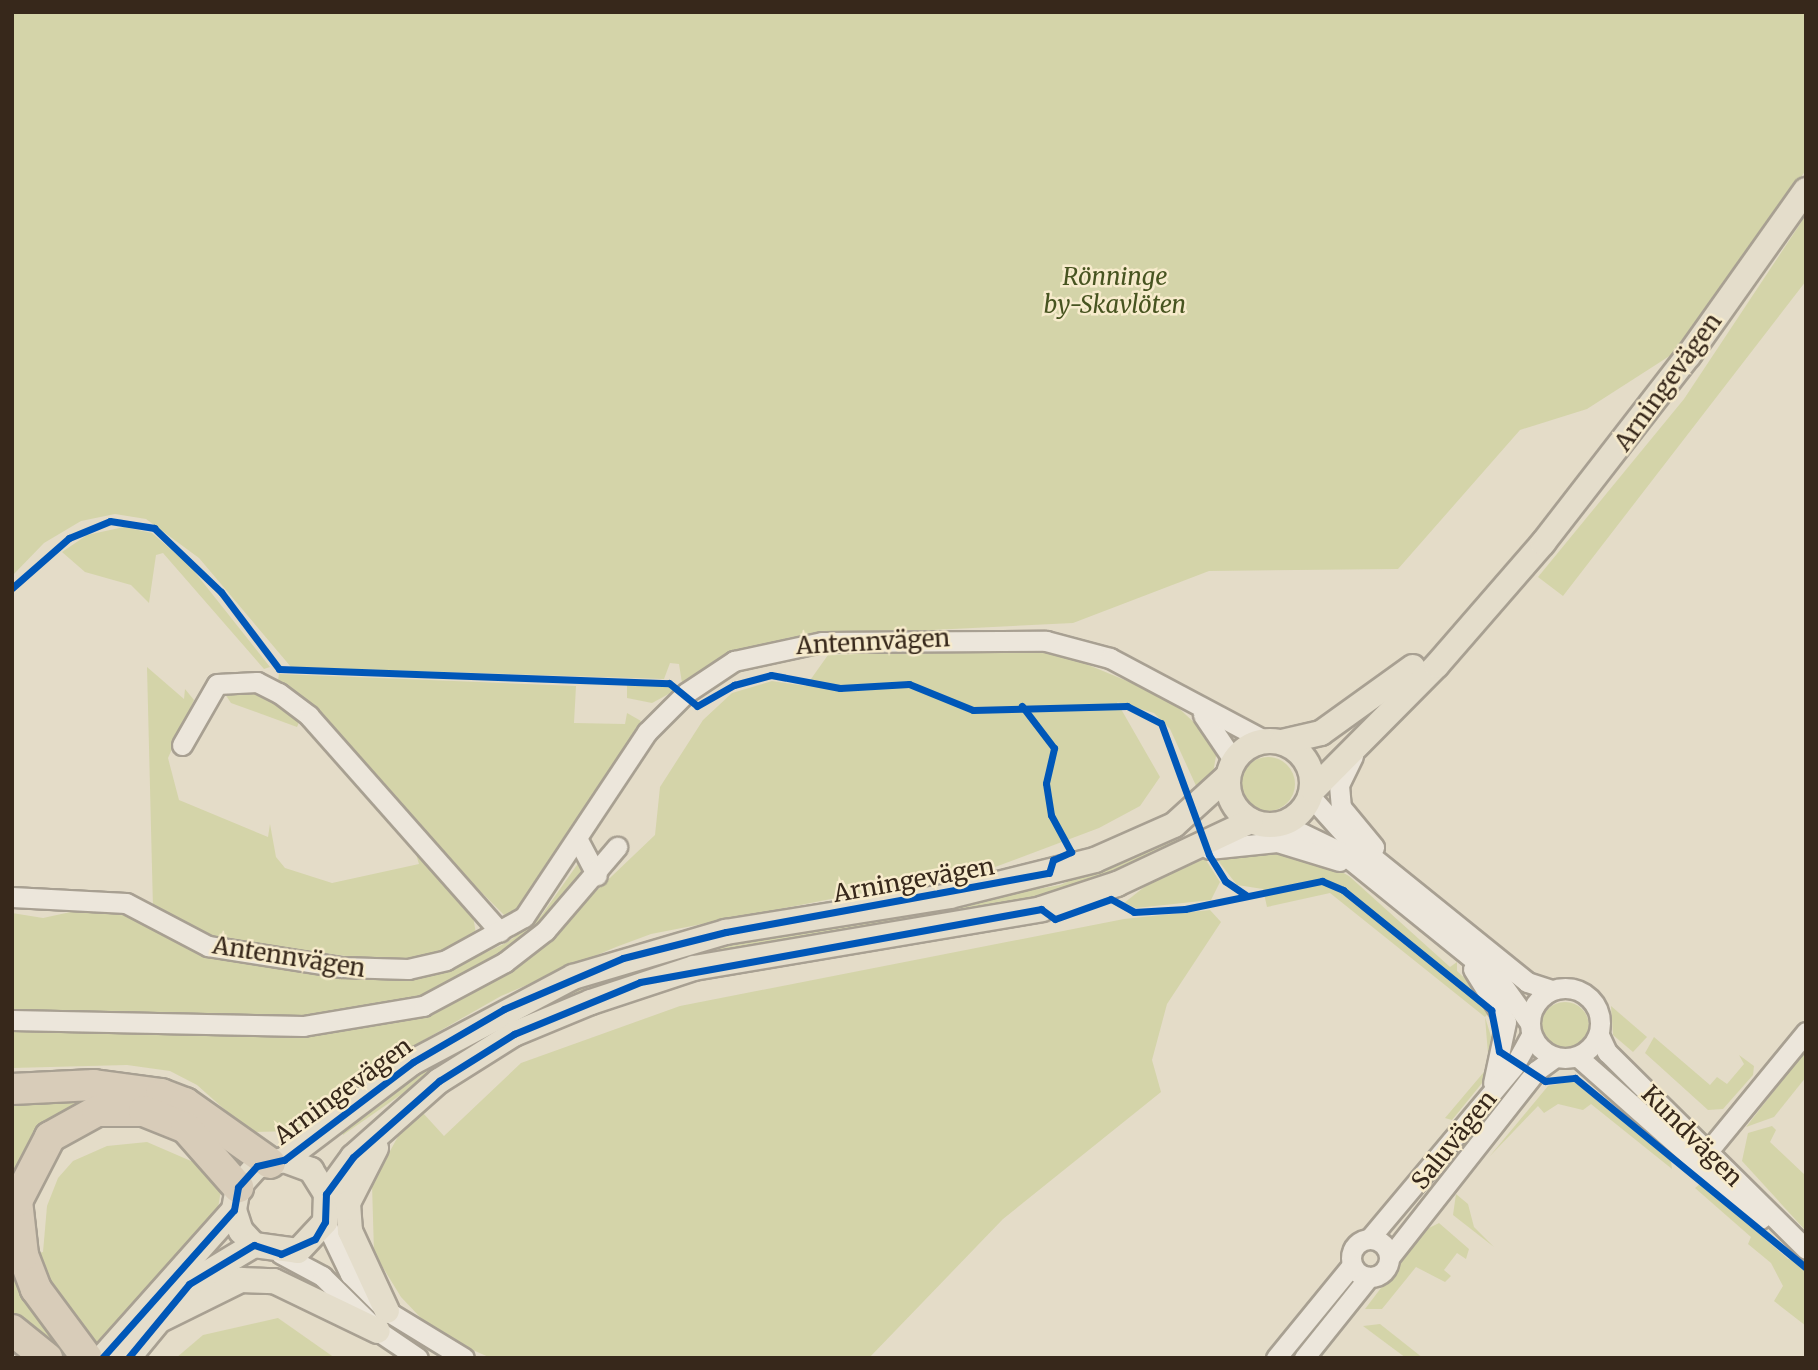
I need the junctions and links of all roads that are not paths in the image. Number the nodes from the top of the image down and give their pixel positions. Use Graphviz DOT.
graph roads {
  1 [pos="1806,190"];
  2 [pos="1522,567"];
  3 [pos="1190,702"];
  4 [pos="1384,713"];
  5 [pos="1274,741"];
  6 [pos="183,745"];
  7 [pos="1231,768"];
  8 [pos="1312,793"];
  9 [pos="606,797"];
  10 [pos="1251,821"];
  11 [pos="606,824"];
  12 [pos="1283,824"];
  13 [pos="579,840"];
  14 [pos="617,847"];
  15 [pos="1387,864"];
  16 [pos="1359,868"];
  17 [pos="597,876"];
  18 [pos="1116,884"];
  19 [pos="12,897"];
  20 [pos="500,932"];
  21 [pos="1455,946"];
  22 [pos="1552,990"];
  23 [pos="12,1020"];
  24 [pos="1530,1029"];
  25 [pos="1806,1032"];
  26 [pos="1599,1035"];
  27 [pos="1578,1057"];
  28 [pos="1553,1058"];
  29 [pos="12,1089"];
  30 [pos="1480,1109"];
  31 [pos="390,1124"];
  32 [pos="1703,1157"];
  33 [pos="277,1161"];
  34 [pos="326,1194"];
  35 [pos="236,1199"];
  36 [pos="325,1222"];
  37 [pos="1369,1239"];
  38 [pos="254,1245"];
  39 [pos="1806,1249"];
  40 [pos="281,1254"];
  41 [pos="1389,1258"];
  42 [pos="1352,1265"];
  43 [pos="1369,1277"];
  44 [pos="158,1321"];
  45 [pos="382,1321"];
  46 [pos="12,1330"];
  47 [pos="130,1345"];
  48 [pos="47,1358"];
  49 [pos="87,1358"];
  50 [pos="102,1358"];
  51 [pos="418,1358"];
  52 [pos="464,1358"];
  53 [pos="1276,1358"];
  54 [pos="1304,1358"];
  1 -- 2 [label="main road, Arningevägen"];
  2 -- 4 [label="main road, Arningevägen"];
  2 -- 5 [label="main road, Arningevägen"];
  3 -- 5 [label="street, Antennvägen"];
  3 -- 7 [label="street, Antennvägen"];
  3 -- 9 [label="street, Antennvägen"];
  4 -- 8 [label="main road, Arningevägen"];
  4 -- 15 [label="street"];
  5 -- 7 [label="main road"];
  5 -- 8 [label="main road"];
  6 -- 20 [label="street"];
  7 -- 10 [label="main road"];
  7 -- 33 [label="main road, Arningevägen"];
  8 -- 12 [label="main road"];
  8 -- 15 [label="street"];
  9 -- 11 [label="street"];
  9 -- 13 [label="street, Antennvägen"];
  10 -- 12 [label="main road"];
  10 -- 18 [label="main road, Arningevägen"];
  12 -- 16 [label="street"];
  13 -- 17 [label="street"];
  13 -- 20 [label="street, Antennvägen"];
  14 -- 17 [label="street"];
  15 -- 22 [label="street"];
  16 -- 18 [label="street"];
  16 -- 21 [label="street"];
  17 -- 23 [label="street"];
  18 -- 31 [label="main road, Arningevägen"];
  19 -- 20 [label="street, Antennvägen"];
  21 -- 24 [label="street"];
  21 -- 30 [label="street"];
  22 -- 24 [label="street"];
  22 -- 26 [label="street"];
  24 -- 28 [label="street"];
  24 -- 30 [label="street, Saluvägen"];
  25 -- 32 [label="street"];
  26 -- 27 [label="street"];
  26 -- 32 [label="street, Kundvägen"];
  27 -- 28 [label="street"];
  27 -- 32 [label="street, Kundvägen"];
  28 -- 41 [label="street, Saluvägen"];
  29 -- 33 [label="highway"];
  30 -- 37 [label="street, Saluvägen"];
  31 -- 34 [label="main road, Arningevägen"];
  31 -- 45 [label="main road"];
  32 -- 39 [label="street, Kundvägen"];
  33 -- 34 [label="main road, Arningevägen"];
  33 -- 35 [label="main road, Arningevägen"];
  34 -- 36 [label="main road"];
  35 -- 38 [label="main road"];
  35 -- 47 [label="main road, Arningevägen"];
  35 -- 49 [label="highway"];
  36 -- 40 [label="main road"];
  36 -- 45 [label="street"];
  37 -- 41 [label="street"];
  37 -- 42 [label="street, Saluvägen"];
  38 -- 40 [label="main road"];
  38 -- 44 [label="main road, Arningevägen"];
  40 -- 45 [label="street"];
  41 -- 43 [label="street, Saluvägen"];
  42 -- 43 [label="street"];
  42 -- 53 [label="street, Saluvägen"];
  43 -- 54 [label="street, Saluvägen"];
  44 -- 45 [label="main road"];
  44 -- 47 [label="main road, Arningevägen"];
  45 -- 51 [label="street"];
  45 -- 52 [label="street"];
  46 -- 48 [label="highway"];
  47 -- 50 [label="main road, Arningevägen"];
}
